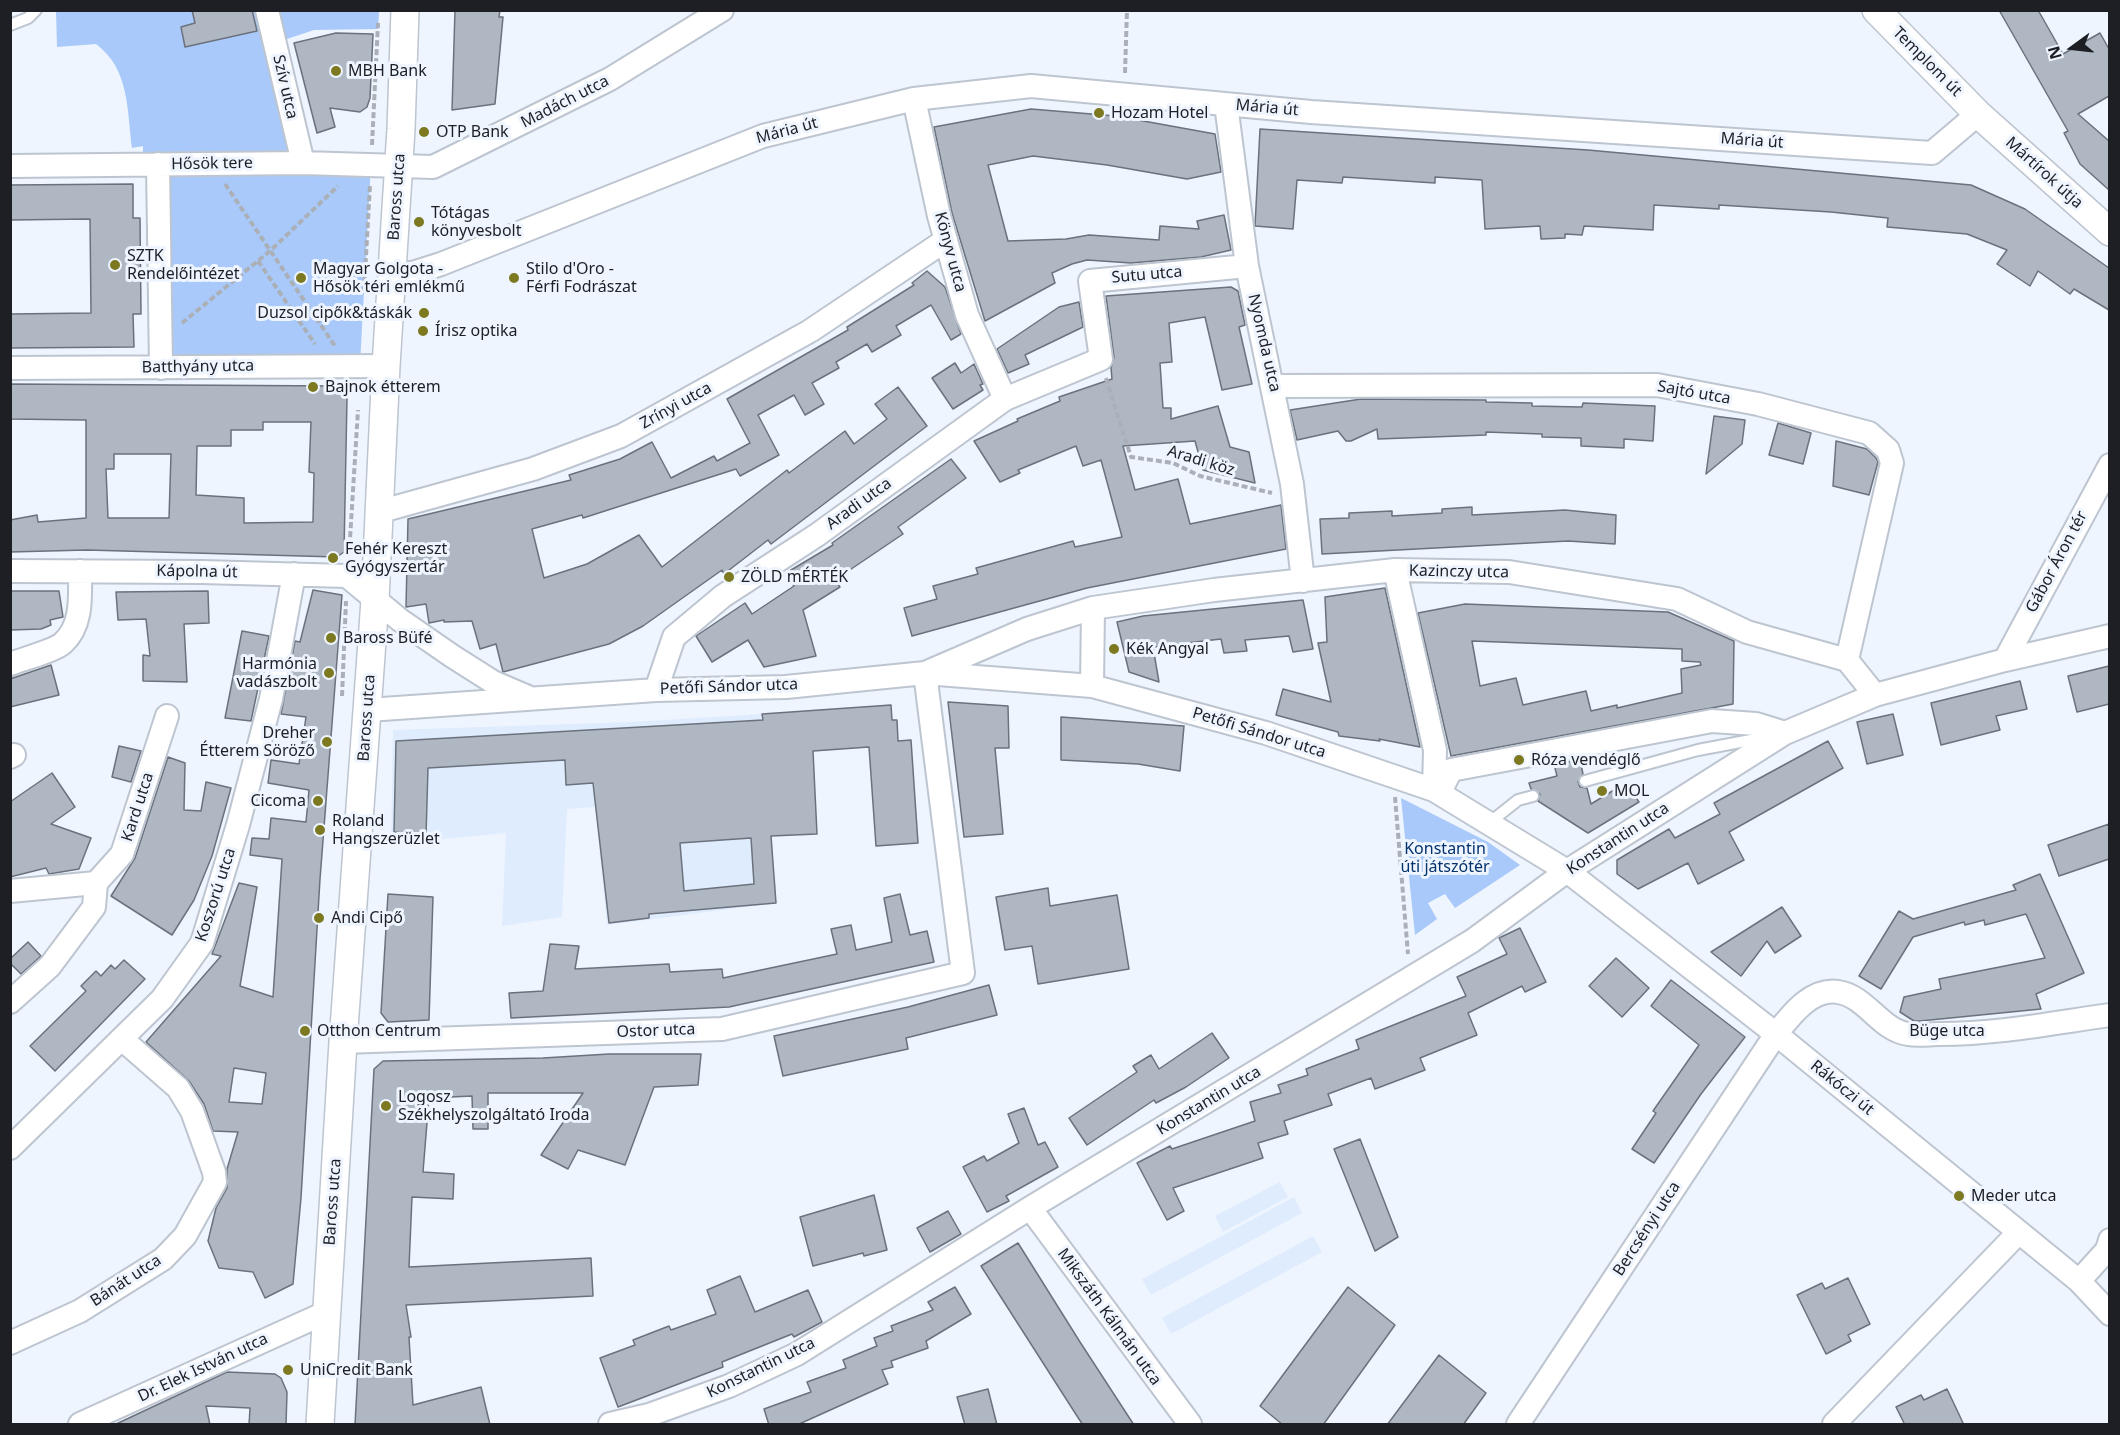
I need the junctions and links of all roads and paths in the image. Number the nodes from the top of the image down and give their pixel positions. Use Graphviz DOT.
graph roads {
  1 [pos="36,10"];
  2 [pos="267,10"];
  3 [pos="405,10"];
  4 [pos="722,10"];
  5 [pos="1127,10"];
  6 [pos="1876,10"];
  7 [pos="378,20"];
  8 [pos="10,25"];
  9 [pos="1124,95"];
  10 [pos="914,99"];
  11 [pos="1226,105"];
  12 [pos="1978,114"];
  13 [pos="303,163"];
  14 [pos="158,164"];
  15 [pos="211,164"];
  16 [pos="366,164"];
  17 [pos="10,166"];
  18 [pos="398,166"];
  19 [pos="2109,232"];
  20 [pos="946,240"];
  21 [pos="270,251"];
  22 [pos="258,261"];
  23 [pos="1247,266"];
  24 [pos="392,276"];
  25 [pos="364,294"];
  26 [pos="160,341"];
  27 [pos="1101,359"];
  28 [pos="356,365"];
  29 [pos="10,368"];
  30 [pos="160,368"];
  31 [pos="1274,386"];
  32 [pos="1005,399"];
  33 [pos="2109,465"];
  34 [pos="1293,498"];
  35 [pos="378,512"];
  36 [pos="1395,570"];
  37 [pos="10,571"];
  38 [pos="80,571"];
  39 [pos="294,574"];
  40 [pos="347,576"];
  41 [pos="1303,581"];
  42 [pos="375,600"];
  43 [pos="1093,608"];
  44 [pos="2109,636"];
  45 [pos="344,648"];
  46 [pos="1847,660"];
  47 [pos="2005,660"];
  48 [pos="10,664"];
  49 [pos="925,673"];
  50 [pos="1092,686"];
  51 [pos="656,690"];
  52 [pos="1875,695"];
  53 [pos="532,699"];
  54 [pos="368,710"];
  55 [pos="167,716"];
  56 [pos="1785,733"];
  57 [pos="1394,775"];
  58 [pos="1585,781"];
  59 [pos="1437,791"];
  60 [pos="1533,796"];
  61 [pos="1489,823"];
  62 [pos="1567,871"];
  63 [pos="96,884"];
  64 [pos="10,891"];
  65 [pos="1410,979"];
  66 [pos="10,1002"];
  67 [pos="2109,1015"];
  68 [pos="1776,1034"];
  69 [pos="123,1040"];
  70 [pos="343,1042"];
  71 [pos="10,1148"];
  72 [pos="1030,1208"];
  73 [pos="2019,1232"];
  74 [pos="2109,1240"];
  75 [pos="2079,1281"];
  76 [pos="326,1313"];
  77 [pos="2109,1314"];
  78 [pos="10,1343"];
  79 [pos="1186,1423"];
  80 [pos="80,1425"];
  81 [pos="320,1425"];
  82 [pos="610,1425"];
  83 [pos="1518,1425"];
  84 [pos="1833,1425"];
  1 -- 8 [label="lane"];
  2 -- 13 [label="street, Szív utca"];
  3 -- 18 [label="street, Baross utca"];
  4 -- 18 [label="street, Madách utca"];
  5 -- 9 [label="path"];
  6 -- 12 [label="street, Templom út"];
  7 -- 16 [label="path"];
  9 -- 10 [label="street, Mária út"];
  9 -- 11 [label="street, Mária út"];
  10 -- 20 [label="street, Könyv utca"];
  10 -- 24 [label="street, Mária út"];
  11 -- 12 [label="street, Mária út"];
  11 -- 23 [label="street, Nyomda utca"];
  12 -- 19 [label="street, Mártírok útja"];
  13 -- 15 [label="street, Hősök tere"];
  13 -- 16 [label="street, Hősök tere"];
  14 -- 15 [label="street, Hősök tere"];
  14 -- 17 [label="street"];
  14 -- 26 [label="street, Hősök tere"];
  15 -- 21 [label="path"];
  16 -- 18 [label="street, Hősök tere"];
  16 -- 21 [label="path"];
  16 -- 25 [label="path"];
  18 -- 24 [label="street, Baross utca"];
  20 -- 32 [label="street, Könyv utca"];
  20 -- 35 [label="street, Zrínyi utca"];
  21 -- 22 [label="path"];
  21 -- 28 [label="path"];
  22 -- 26 [label="path"];
  22 -- 28 [label="path"];
  23 -- 27 [label="street, Sutu utca"];
  23 -- 31 [label="street, Nyomda utca"];
  24 -- 28 [label="street, Baross utca"];
  26 -- 30 [label="street, Hősök tere"];
  27 -- 32 [label="street, Aradi utca"];
  27 -- 34 [label="path, Aradi köz"];
  28 -- 30 [label="street, Batthyány utca"];
  28 -- 35 [label="street, Baross utca"];
  28 -- 40 [label="path"];
  29 -- 30 [label="street, Batthyány utca"];
  31 -- 34 [label="street, Nyomda utca"];
  31 -- 46 [label="street, Sajtó utca"];
  32 -- 51 [label="street, Aradi utca"];
  33 -- 47 [label="street, Gábor Áron tér"];
  34 -- 41 [label="street, Nyomda utca"];
  35 -- 42 [label="street, Baross utca"];
  36 -- 41 [label="street, Kazinczy utca"];
  36 -- 46 [label="street, Kazinczy utca"];
  36 -- 59 [label="street"];
  37 -- 38 [label="street, Kápolna út"];
  38 -- 39 [label="street, Kápolna út"];
  38 -- 48 [label="street"];
  39 -- 40 [label="street, Kápolna út"];
  39 -- 69 [label="street, Koszorú utca"];
  40 -- 42 [label="street"];
  40 -- 45 [label="path"];
  41 -- 43 [label="street, Kazinczy utca"];
  42 -- 53 [label="street, Petőfi Sándor utca"];
  42 -- 54 [label="street, Baross utca"];
  43 -- 49 [label="street, Petőfi Sándor utca"];
  43 -- 50 [label="street"];
  44 -- 47 [label="street, Konstantin utca"];
  46 -- 52 [label="street"];
  47 -- 52 [label="street, Konstantin utca"];
  49 -- 50 [label="street, Petőfi Sándor utca"];
  49 -- 51 [label="street, Petőfi Sándor utca"];
  49 -- 70 [label="street, Ostor utca"];
  50 -- 57 [label="street, Petőfi Sándor utca"];
  51 -- 53 [label="street, Petőfi Sándor utca"];
  52 -- 56 [label="street, Konstantin utca"];
  53 -- 54 [label="street, Petőfi Sándor utca"];
  54 -- 70 [label="street, Baross utca"];
  55 -- 63 [label="street, Kard utca"];
  56 -- 58 [label="lane"];
  56 -- 59 [label="street"];
  56 -- 62 [label="street, Konstantin utca"];
  57 -- 59 [label="street, Petőfi Sándor utca"];
  57 -- 65 [label="path"];
  59 -- 61 [label="street, Petőfi Sándor utca"];
  60 -- 61 [label="lane"];
  61 -- 62 [label="street, Petőfi Sándor utca"];
  62 -- 65 [label="street, Konstantin utca"];
  62 -- 68 [label="street, Rákóczi út"];
  63 -- 64 [label="street"];
  63 -- 66 [label="street, Kard utca"];
  65 -- 72 [label="street, Konstantin utca"];
  67 -- 68 [label="street, Büge utca"];
  68 -- 73 [label="street, Rákóczi út"];
  68 -- 83 [label="street, Bercsényi utca"];
  69 -- 71 [label="street, Koszorú utca"];
  69 -- 78 [label="street, Bánát utca"];
  70 -- 76 [label="street, Baross utca"];
  72 -- 79 [label="street, Mikszáth Kálmán utca"];
  72 -- 82 [label="street, Konstantin utca"];
  73 -- 75 [label="street, Rákóczi út"];
  73 -- 84 [label="street"];
  74 -- 75 [label="street"];
  75 -- 77 [label="street, Rákóczi út"];
  76 -- 80 [label="street, Dr. Elek István utca"];
  76 -- 81 [label="street, Baross utca"];
}
